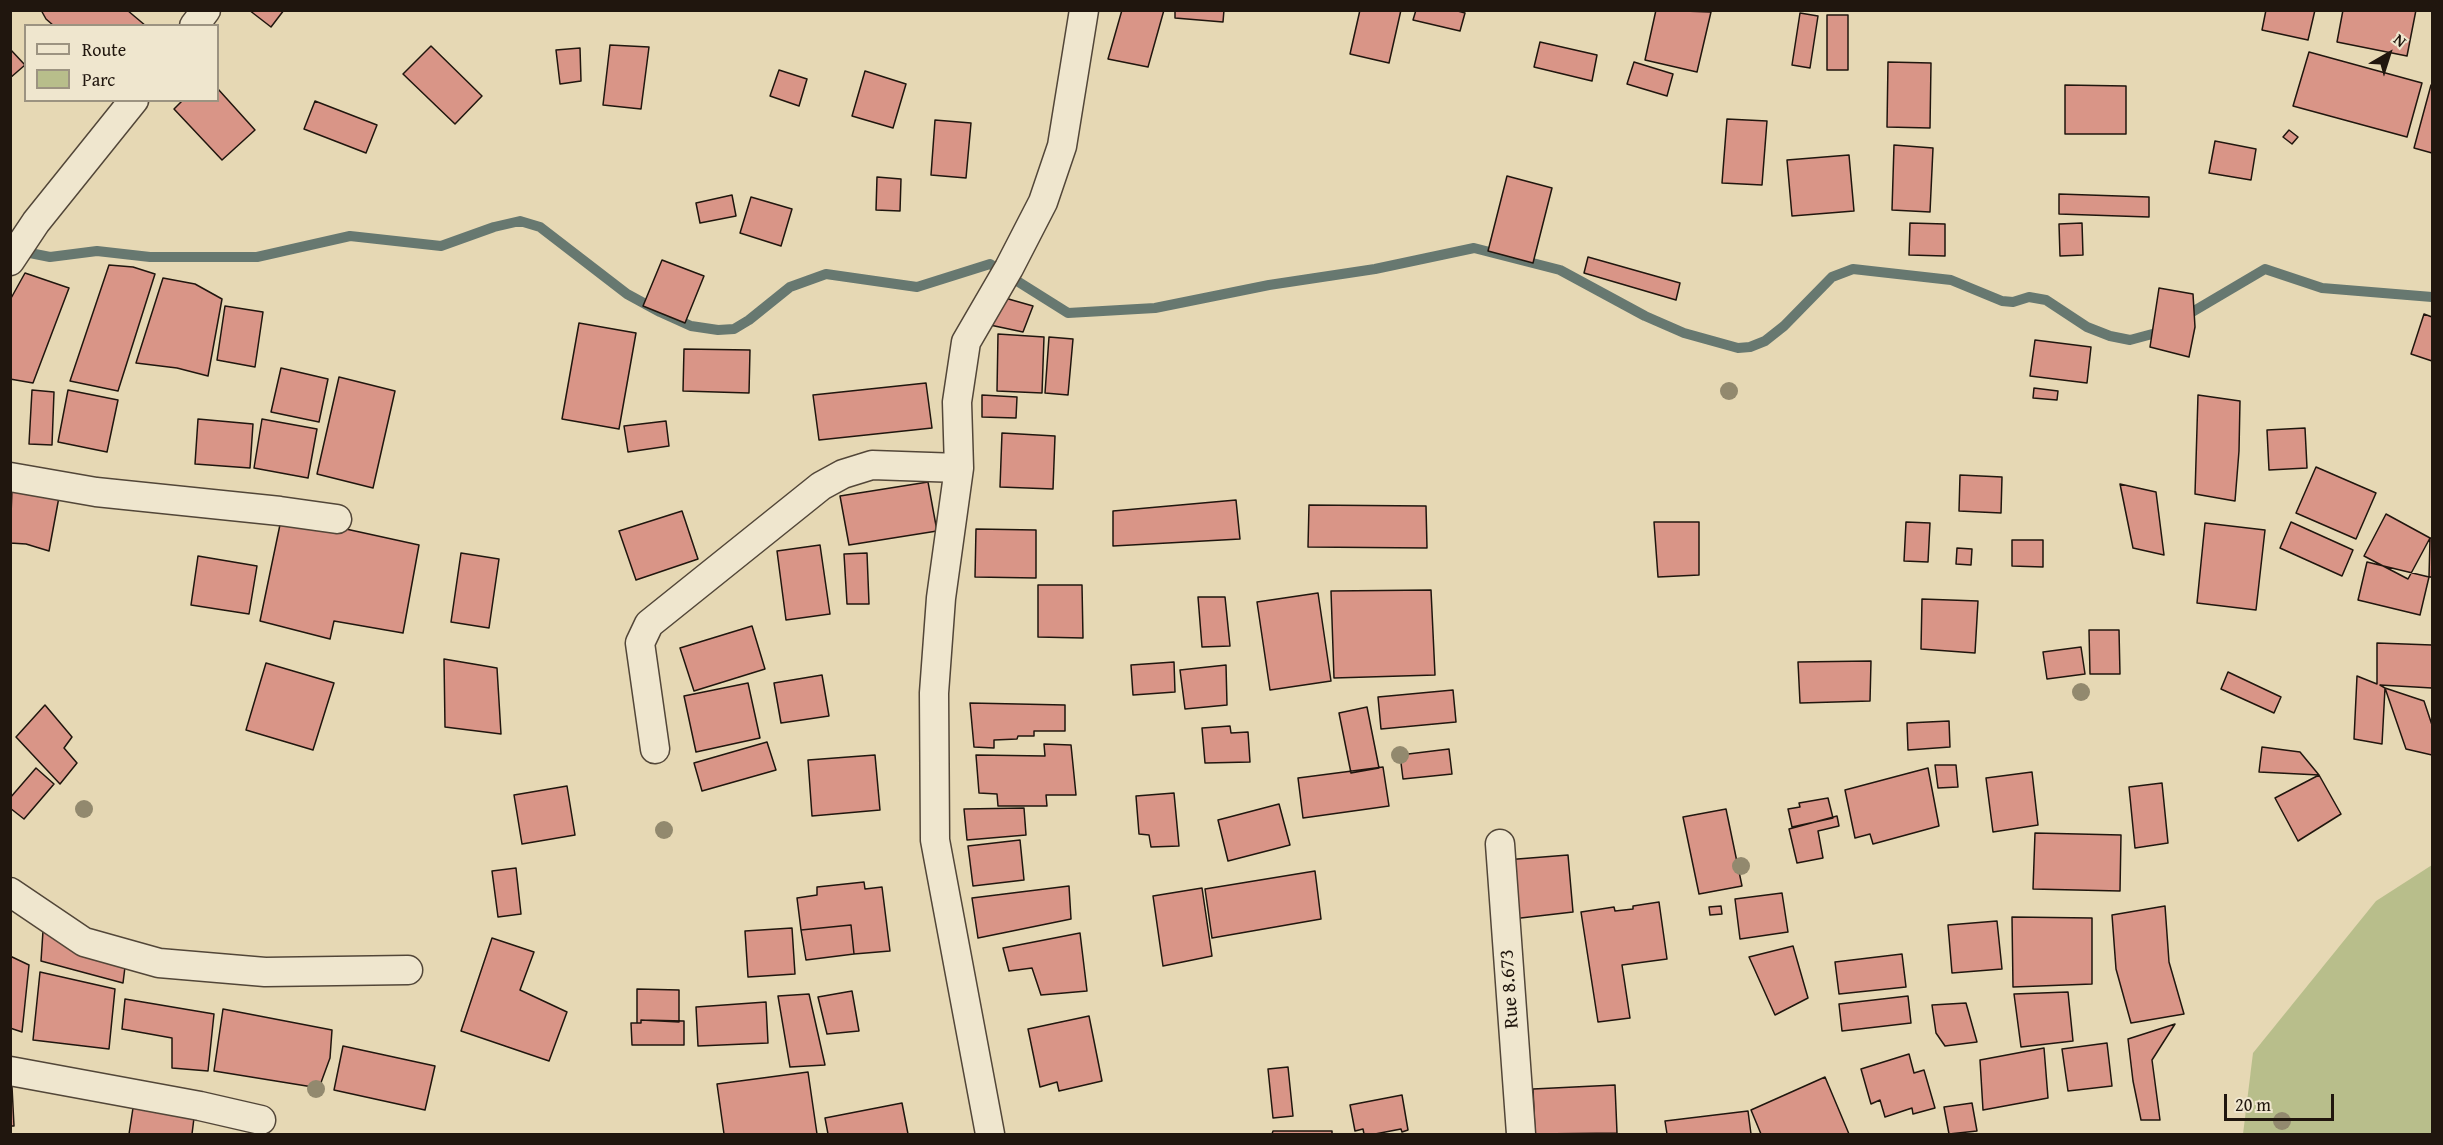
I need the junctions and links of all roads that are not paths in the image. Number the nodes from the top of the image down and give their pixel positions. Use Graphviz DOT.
graph roads {
  1 [pos="206,10"];
  2 [pos="1083,14"];
  3 [pos="196,24"];
  4 [pos="132,102"];
  5 [pos="23,221"];
  6 [pos="10,261"];
  7 [pos="959,468"];
  8 [pos="10,477"];
  9 [pos="337,519"];
  10 [pos="655,749"];
  11 [pos="1500,844"];
  12 [pos="10,892"];
  13 [pos="408,970"];
  14 [pos="10,1071"];
  15 [pos="261,1120"];
  16 [pos="990,1134"];
  17 [pos="1521,1134"];
  1 -- 3 [label="street"];
  2 -- 7 [label="street"];
  4 -- 5 [label="street"];
  5 -- 6 [label="street"];
  7 -- 10 [label="street"];
  7 -- 16 [label="street"];
  8 -- 9 [label="street"];
  11 -- 17 [label="street, Rue 8.673"];
  12 -- 13 [label="street"];
  14 -- 15 [label="street"];
}
